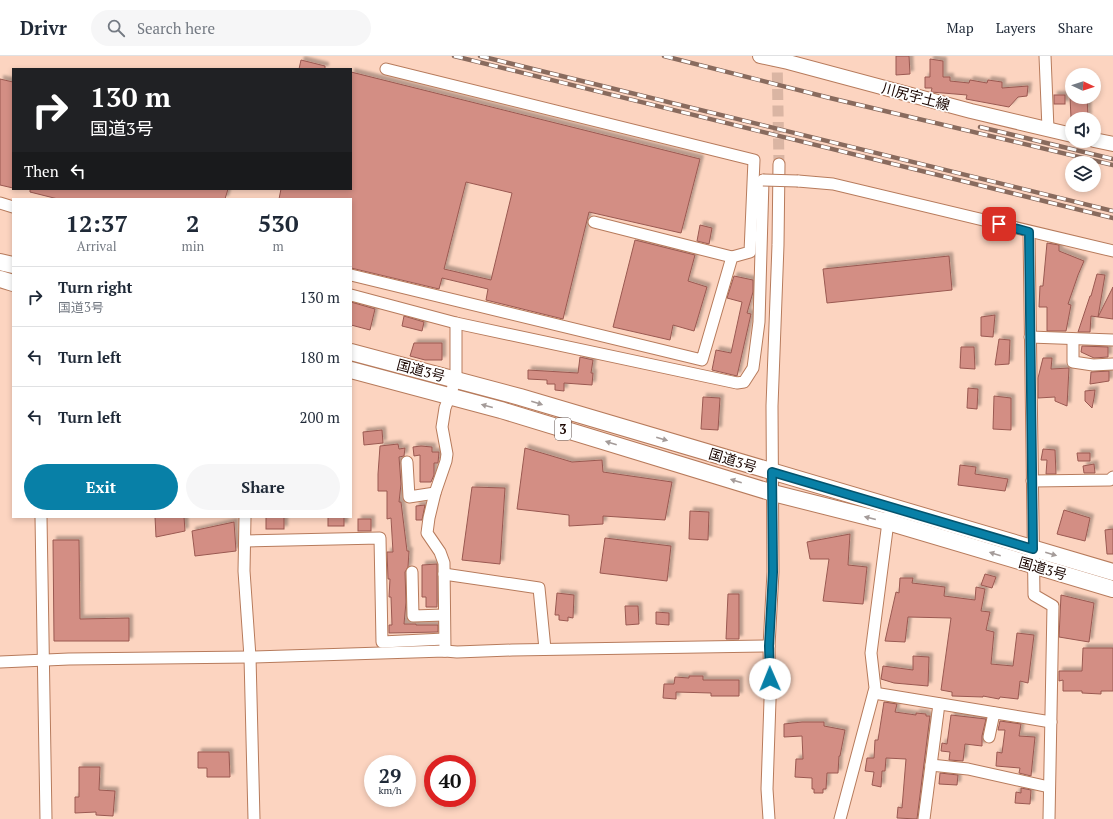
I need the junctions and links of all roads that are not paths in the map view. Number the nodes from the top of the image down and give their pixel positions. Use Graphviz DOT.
graph roads {
  1 [pos="760,56"];
  2 [pos="1045,56"];
  3 [pos="788,59"];
  4 [pos="386,69"];
  5 [pos="1048,129"];
  6 [pos="1065,133"];
  7 [pos="1101,141"];
  8 [pos="1113,144"];
  9 [pos="779,164"];
  10 [pos="0,203"];
  11 [pos="12,207"];
  12 [pos="594,222"];
  13 [pos="1029,232"];
  14 [pos="1113,251"];
  15 [pos="732,257"];
  16 [pos="0,262"];
  17 [pos="12,265"];
  18 [pos="352,275"];
  19 [pos="0,280"];
  20 [pos="12,283"];
  21 [pos="352,295"];
  22 [pos="456,323"];
  23 [pos="603,336"];
  24 [pos="1030,337"];
  25 [pos="1073,339"];
  26 [pos="1113,340"];
  27 [pos="352,352"];
  28 [pos="599,353"];
  29 [pos="1113,364"];
  30 [pos="352,370"];
  31 [pos="456,379"];
  32 [pos="450,396"];
  33 [pos="407,462"];
  34 [pos="772,472"];
  35 [pos="1113,477"];
  36 [pos="1032,481"];
  37 [pos="434,493"];
  38 [pos="773,493"];
  39 [pos="893,507"];
  40 [pos="41,518"];
  41 [pos="245,518"];
  42 [pos="888,522"];
  43 [pos="245,540"];
  44 [pos="1033,549"];
  45 [pos="1033,566"];
  46 [pos="412,572"];
  47 [pos="1113,572"];
  48 [pos="444,574"];
  49 [pos="1113,589"];
  50 [pos="444,615"];
  51 [pos="444,639"];
  52 [pos="769,646"];
  53 [pos="545,650"];
  54 [pos="445,651"];
  55 [pos="250,657"];
  56 [pos="44,661"];
  57 [pos="0,662"];
  58 [pos="874,693"];
  59 [pos="939,704"];
  60 [pos="994,713"];
  61 [pos="1051,722"];
  62 [pos="989,737"];
  63 [pos="931,765"];
  64 [pos="1049,787"];
  65 [pos="46,819"];
  66 [pos="254,819"];
  67 [pos="768,819"];
  68 [pos="840,819"];
  69 [pos="924,819"];
  70 [pos="1049,819"];
  1 -- 3 [label="main road, 川尻宇土線"];
  2 -- 5 [label="street"];
  3 -- 5 [label="main road, 川尻宇土線"];
  4 -- 15 [label="street"];
  5 -- 6 [label="main road, 川尻宇土線"];
  7 -- 8 [label="main road"];
  9 -- 34 [label="street"];
  10 -- 11 [label="street"];
  12 -- 15 [label="street"];
  13 -- 14 [label="street"];
  13 -- 24 [label="street"];
  13 -- 28 [label="street, bridge"];
  15 -- 23 [label="street"];
  16 -- 17 [label="highway"];
  18 -- 23 [label="street"];
  19 -- 20 [label="highway"];
  21 -- 22 [label="street"];
  22 -- 28 [label="street"];
  22 -- 31 [label="street"];
  23 -- 28 [label="street"];
  24 -- 25 [label="street"];
  24 -- 36 [label="street"];
  25 -- 26 [label="street"];
  25 -- 29 [label="street"];
  27 -- 31 [label="highway, 国道3号 / 3"];
  30 -- 32 [label="highway, 国道3号 / 3"];
  31 -- 32 [label="street"];
  31 -- 34 [label="highway, 国道3号 / 3, one-way"];
  32 -- 37 [label="street"];
  38 -- 32 [label="highway, 国道3号 / 3, one-way"];
  33 -- 37 [label="street"];
  34 -- 38 [label="street"];
  34 -- 39 [label="highway, 国道3号 / 3"];
  35 -- 36 [label="street"];
  36 -- 44 [label="street"];
  37 -- 48 [label="street"];
  42 -- 38 [label="highway, 国道3号 / 3, one-way"];
  38 -- 52 [label="street"];
  39 -- 42 [label="street"];
  39 -- 44 [label="highway, 国道3号 / 3"];
  40 -- 56 [label="street"];
  41 -- 43 [label="street"];
  45 -- 42 [label="highway, 国道3号 / 3, one-way"];
  42 -- 58 [label="street"];
  43 -- 51 [label="street"];
  43 -- 55 [label="street"];
  44 -- 45 [label="street"];
  44 -- 47 [label="highway, 国道3号 / 3, one-way"];
  45 -- 49 [label="highway, 国道3号 / 3"];
  45 -- 61 [label="street"];
  46 -- 50 [label="street"];
  48 -- 50 [label="street"];
  48 -- 53 [label="street"];
  50 -- 51 [label="street"];
  51 -- 54 [label="street"];
  52 -- 53 [label="street"];
  52 -- 67 [label="street"];
  53 -- 54 [label="street"];
  54 -- 55 [label="street"];
  55 -- 56 [label="street"];
  55 -- 66 [label="street"];
  56 -- 57 [label="street"];
  56 -- 65 [label="street"];
  58 -- 59 [label="street"];
  58 -- 68 [label="street"];
  59 -- 60 [label="street"];
  59 -- 63 [label="street"];
  60 -- 61 [label="street"];
  60 -- 62 [label="street"];
  61 -- 64 [label="street"];
  63 -- 64 [label="street"];
  63 -- 69 [label="street"];
  64 -- 70 [label="street"];
}
